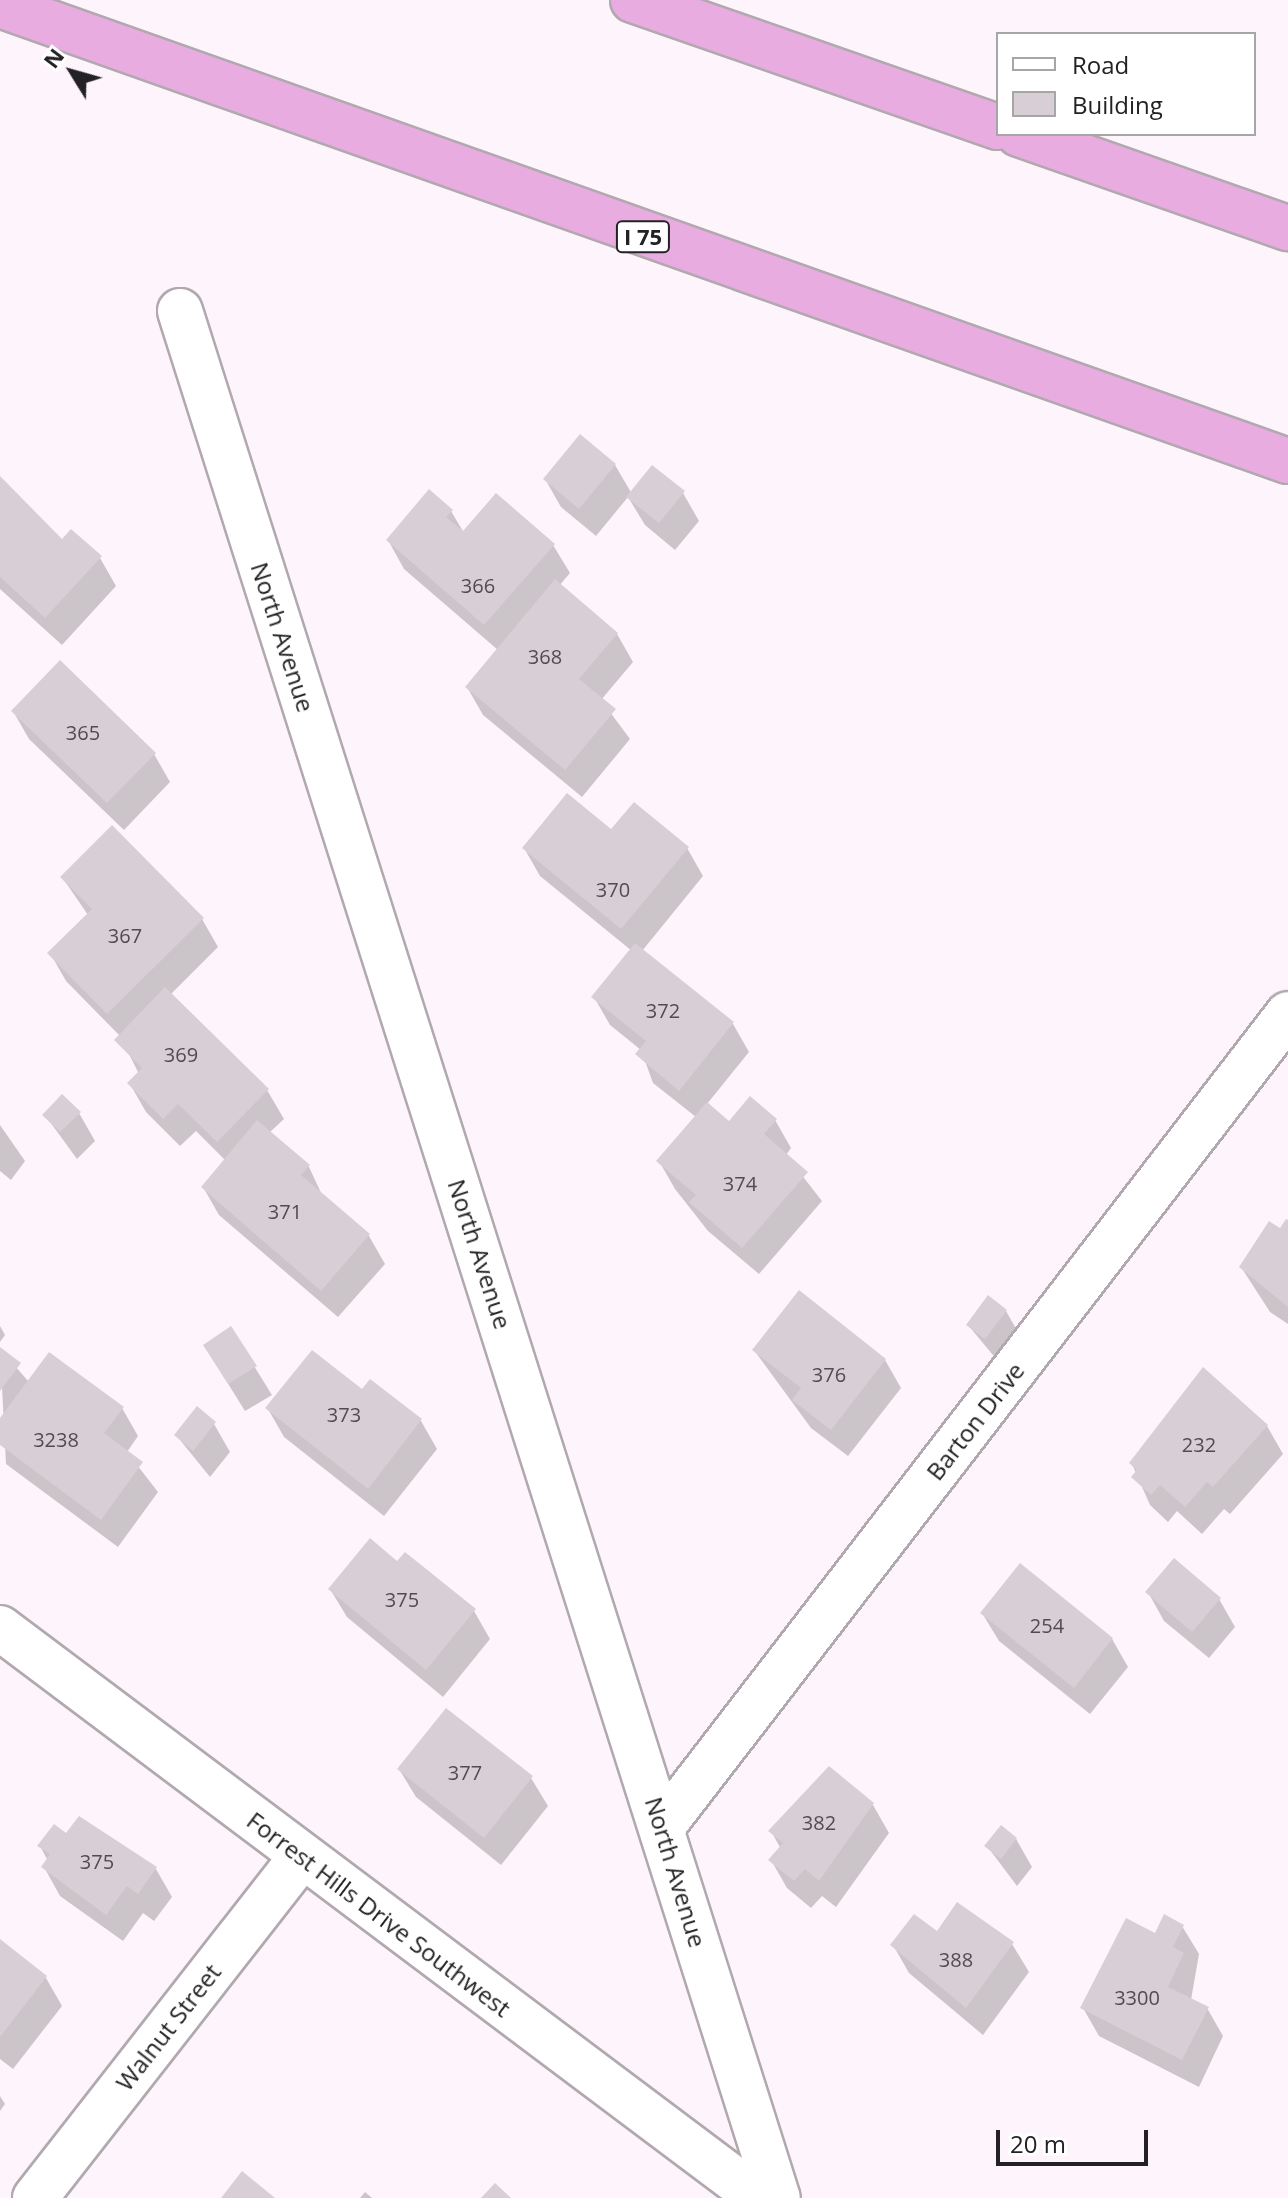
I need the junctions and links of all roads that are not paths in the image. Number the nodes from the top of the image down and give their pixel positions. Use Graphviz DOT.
graph roads {
  1 [pos="633,0"];
  2 [pos="0,5"];
  3 [pos="996,126"];
  4 [pos="1025,136"];
  5 [pos="1288,228"];
  6 [pos="180,311"];
  7 [pos="1288,461"];
  8 [pos="1288,1014"];
  9 [pos="0,1628"];
  10 [pos="662,1827"];
  11 [pos="301,1857"];
  12 [pos="35,2198"];
  13 [pos="759,2198"];
  14 [pos="778,2198"];
  1 -- 3 [label="highway"];
  2 -- 7 [label="highway, I 75"];
  4 -- 5 [label="highway"];
  6 -- 10 [label="street, North Avenue"];
  8 -- 10 [label="street, Barton Drive"];
  9 -- 11 [label="street, Forrest Hills Drive Southwest"];
  10 -- 14 [label="street, North Avenue"];
  11 -- 12 [label="street, Walnut Street"];
  11 -- 13 [label="street, Forrest Hills Drive Southwest"];
}
